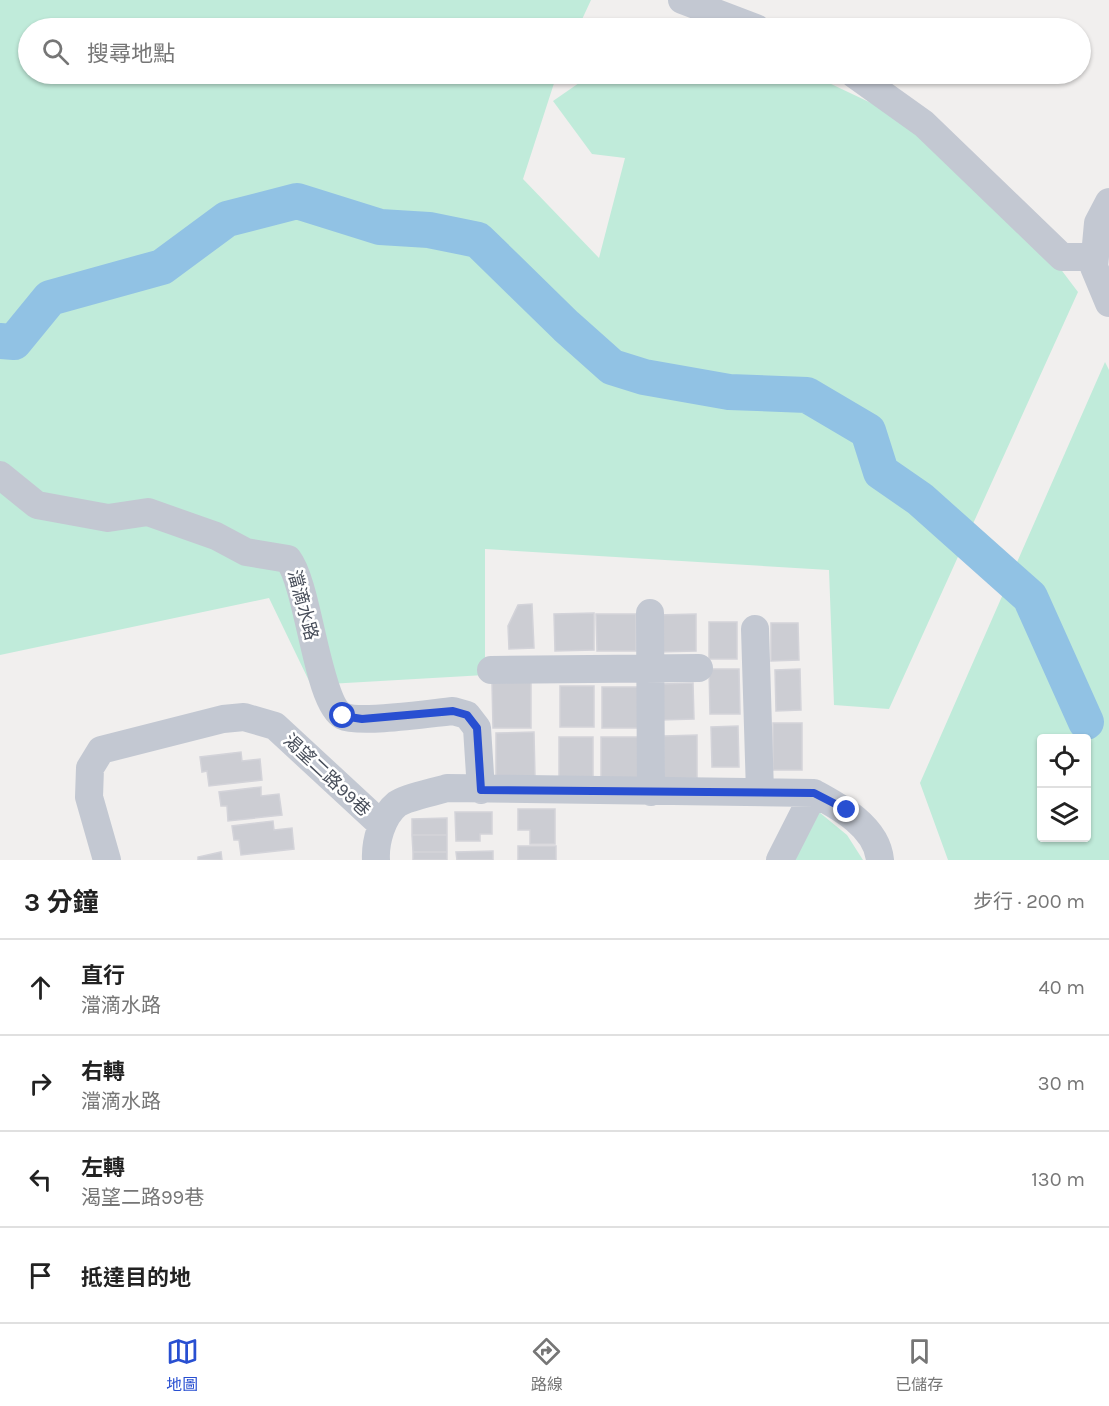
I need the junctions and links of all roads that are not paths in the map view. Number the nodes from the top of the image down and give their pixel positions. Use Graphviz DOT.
graph roads {
  1 [pos="682,0"];
  2 [pos="730,18"];
  3 [pos="868,84"];
  4 [pos="1109,202"];
  5 [pos="1095,257"];
  6 [pos="1109,303"];
  7 [pos="0,476"];
  8 [pos="650,613"];
  9 [pos="755,629"];
  10 [pos="650,668"];
  11 [pos="699,668"];
  12 [pos="490,670"];
  13 [pos="481,790"];
  14 [pos="651,792"];
  15 [pos="760,792"];
  16 [pos="814,793"];
  17 [pos="382,825"];
  18 [pos="107,860"];
  19 [pos="376,860"];
  20 [pos="780,860"];
  21 [pos="880,860"];
  1 -- 2 [label="street"];
  3 -- 5 [label="street"];
  4 -- 5 [label="street"];
  5 -- 6 [label="street"];
  7 -- 13 [label="street, 澢滴水路"];
  8 -- 10 [label="street"];
  9 -- 15 [label="street"];
  10 -- 11 [label="street"];
  10 -- 12 [label="street"];
  10 -- 14 [label="street"];
  13 -- 14 [label="street, 渴望二路99巷"];
  13 -- 17 [label="street, 渴望二路99巷"];
  14 -- 15 [label="street, 渴望二路99巷"];
  15 -- 16 [label="street, 渴望二路99巷"];
  16 -- 20 [label="street"];
  16 -- 21 [label="street, 渴望二路99巷"];
  17 -- 18 [label="street, 渴望二路99巷"];
  17 -- 19 [label="street"];
}
